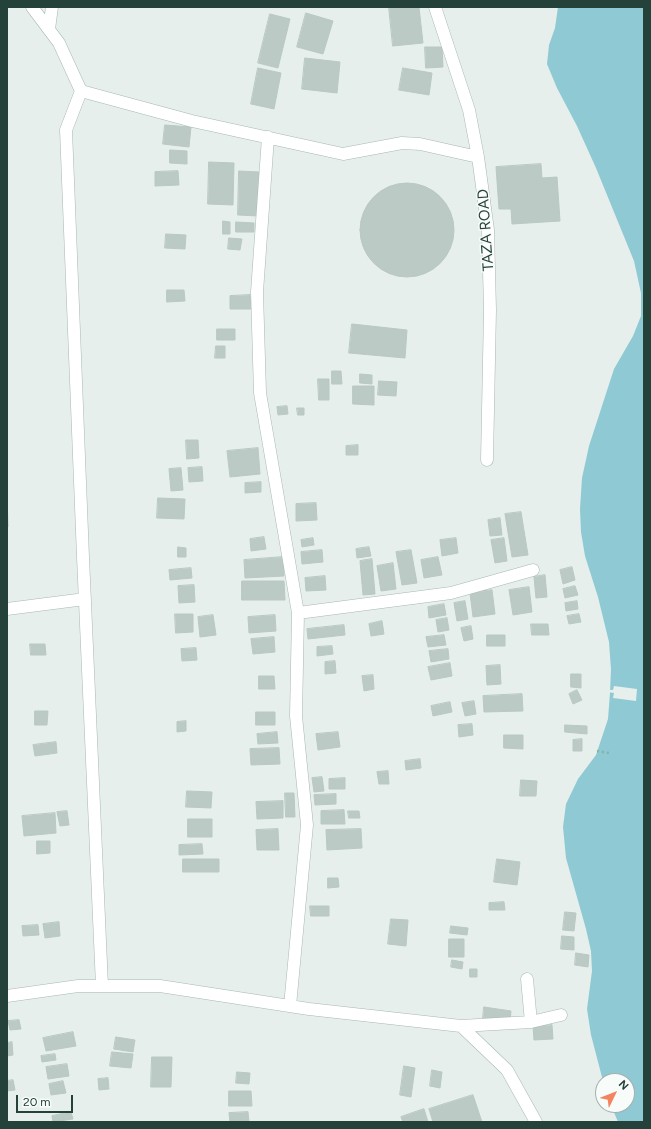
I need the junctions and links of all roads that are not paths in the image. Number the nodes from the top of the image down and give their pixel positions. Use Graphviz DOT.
graph roads {
  1 [pos="32,7"];
  2 [pos="52,7"];
  3 [pos="435,7"];
  4 [pos="49,29"];
  5 [pos="81,91"];
  6 [pos="268,137"];
  7 [pos="478,156"];
  8 [pos="487,460"];
  9 [pos="533,570"];
  10 [pos="85,599"];
  11 [pos="7,609"];
  12 [pos="298,613"];
  13 [pos="527,979"];
  14 [pos="102,986"];
  15 [pos="7,996"];
  16 [pos="290,1006"];
  17 [pos="561,1015"];
  18 [pos="531,1022"];
  19 [pos="461,1026"];
  20 [pos="536,1122"];
  1 -- 4 [label="street"];
  2 -- 4 [label="street"];
  3 -- 7 [label="street, TAZA ROAD"];
  4 -- 5 [label="street"];
  5 -- 6 [label="street"];
  5 -- 10 [label="street"];
  6 -- 7 [label="street"];
  6 -- 12 [label="street"];
  7 -- 8 [label="street, TAZA ROAD"];
  9 -- 12 [label="street"];
  10 -- 11 [label="street"];
  10 -- 14 [label="street"];
  12 -- 16 [label="street"];
  13 -- 18 [label="street"];
  14 -- 15 [label="street"];
  14 -- 16 [label="street"];
  16 -- 19 [label="street"];
  17 -- 18 [label="street"];
  18 -- 19 [label="street"];
  19 -- 20 [label="street"];
}
